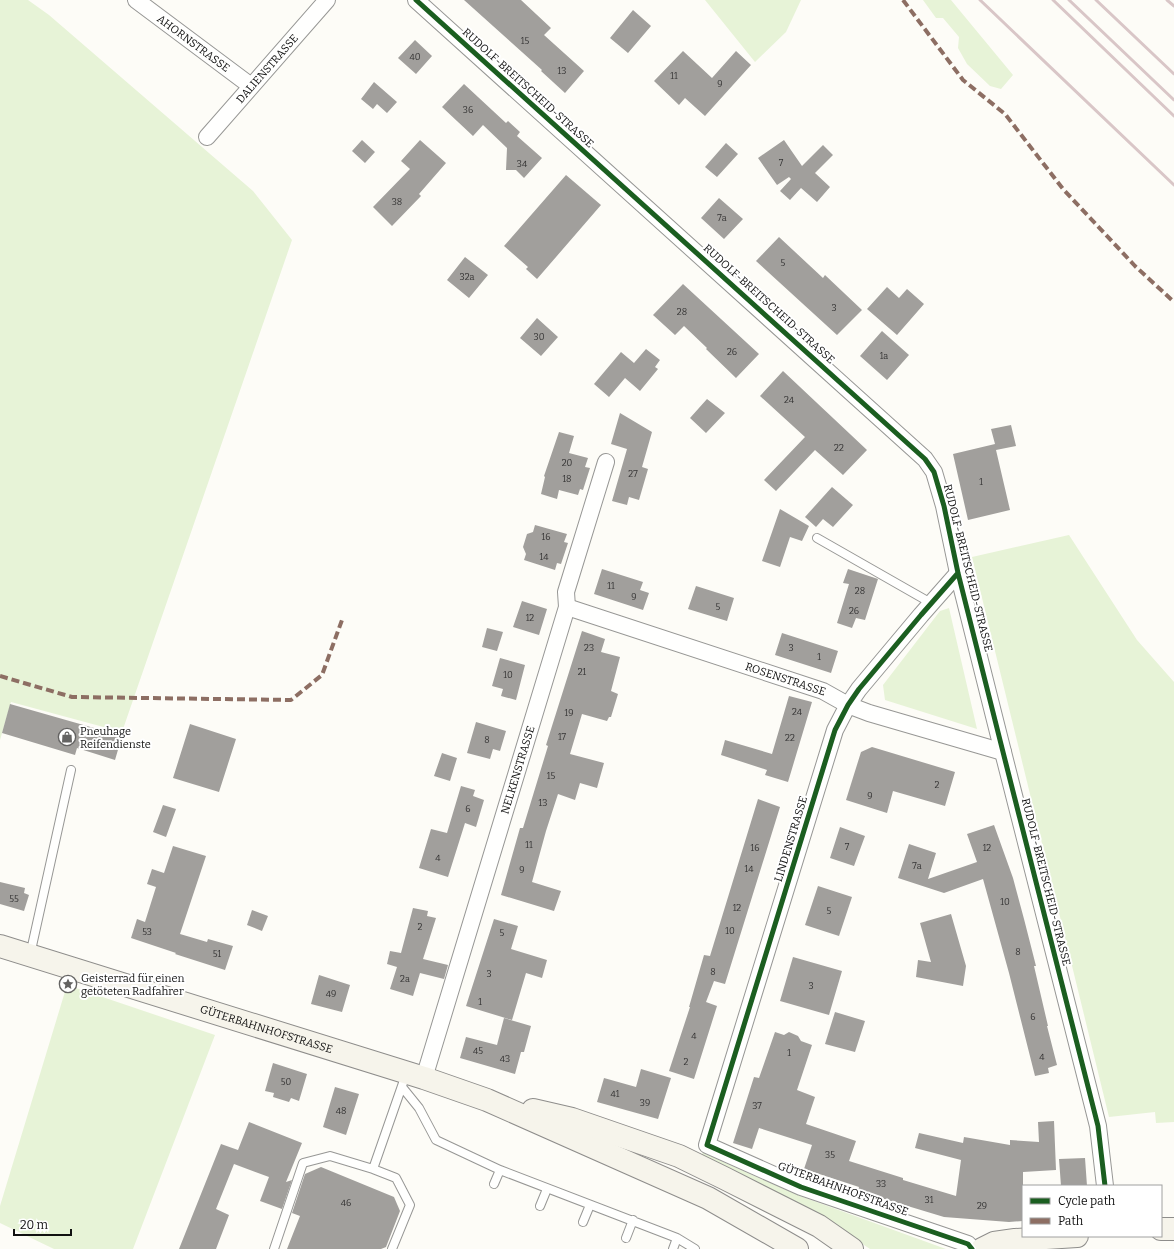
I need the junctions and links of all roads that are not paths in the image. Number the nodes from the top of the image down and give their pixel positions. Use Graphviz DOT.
graph roads {
  1 [pos="136,0"];
  2 [pos="328,0"];
  3 [pos="416,0"];
  4 [pos="251,86"];
  5 [pos="207,137"];
  6 [pos="606,462"];
  7 [pos="817,538"];
  8 [pos="958,573"];
  9 [pos="931,603"];
  10 [pos="567,607"];
  11 [pos="848,705"];
  12 [pos="1003,752"];
  13 [pos="71,770"];
  14 [pos="0,946"];
  15 [pos="30,955"];
  16 [pos="411,1079"];
  17 [pos="487,1100"];
  18 [pos="706,1145"];
  19 [pos="373,1169"];
  20 [pos="500,1170"];
  21 [pos="494,1184"];
  22 [pos="1105,1185"];
  23 [pos="548,1189"];
  24 [pos="590,1205"];
  25 [pos="540,1206"];
  26 [pos="633,1220"];
  27 [pos="583,1222"];
  28 [pos="1174,1228"];
  29 [pos="1162,1229"];
  30 [pos="1063,1237"];
  31 [pos="626,1238"];
  32 [pos="677,1238"];
  33 [pos="1049,1238"];
  34 [pos="790,1245"];
  35 [pos="274,1249"];
  36 [pos="392,1249"];
  37 [pos="673,1249"];
  38 [pos="695,1249"];
  39 [pos="852,1249"];
  40 [pos="972,1249"];
  41 [pos="982,1249"];
  42 [pos="1028,1249"];
  1 -- 4 [label="street, AHORNSTRASSE"];
  2 -- 4 [label="street, DALIENSTRASSE"];
  3 -- 8 [label="street, RUDOLF-BREITSCHEID-STRASSE"];
  4 -- 5 [label="street, DALIENSTRASSE"];
  6 -- 10 [label="street, NELKENSTRASSE"];
  7 -- 9 [label="lane"];
  8 -- 9 [label="street, LINDENSTRASSE"];
  8 -- 12 [label="street, RUDOLF-BREITSCHEID-STRASSE"];
  9 -- 11 [label="street, LINDENSTRASSE"];
  10 -- 11 [label="street, ROSENSTRASSE"];
  10 -- 16 [label="street, NELKENSTRASSE"];
  11 -- 12 [label="street, ROSENSTRASSE"];
  11 -- 18 [label="street, LINDENSTRASSE"];
  12 -- 22 [label="street, RUDOLF-BREITSCHEID-STRASSE"];
  13 -- 15 [label="lane"];
  14 -- 15 [label="main road, GÜTERBAHNHOFSTRASSE"];
  15 -- 16 [label="main road, GÜTERBAHNHOFSTRASSE"];
  16 -- 17 [label="main road, GÜTERBAHNHOFSTRASSE"];
  16 -- 19 [label="lane"];
  16 -- 20 [label="lane"];
  17 -- 34 [label="main road, GÜTERBAHNHOFSTRASSE"];
  17 -- 39 [label="main road, GÜTERBAHNHOFSTRASSE"];
  18 -- 40 [label="street, GÜTERBAHNHOFSTRASSE"];
  19 -- 35 [label="lane"];
  19 -- 36 [label="lane"];
  20 -- 21 [label="lane"];
  20 -- 23 [label="lane"];
  23 -- 24 [label="lane"];
  23 -- 25 [label="lane"];
  24 -- 26 [label="lane"];
  24 -- 27 [label="lane"];
  26 -- 31 [label="lane"];
  26 -- 32 [label="lane"];
  28 -- 29 [label="main road"];
  30 -- 33 [label="main road"];
  32 -- 37 [label="lane"];
  32 -- 38 [label="lane"];
  33 -- 41 [label="main road"];
  33 -- 42 [label="main road"];
}
